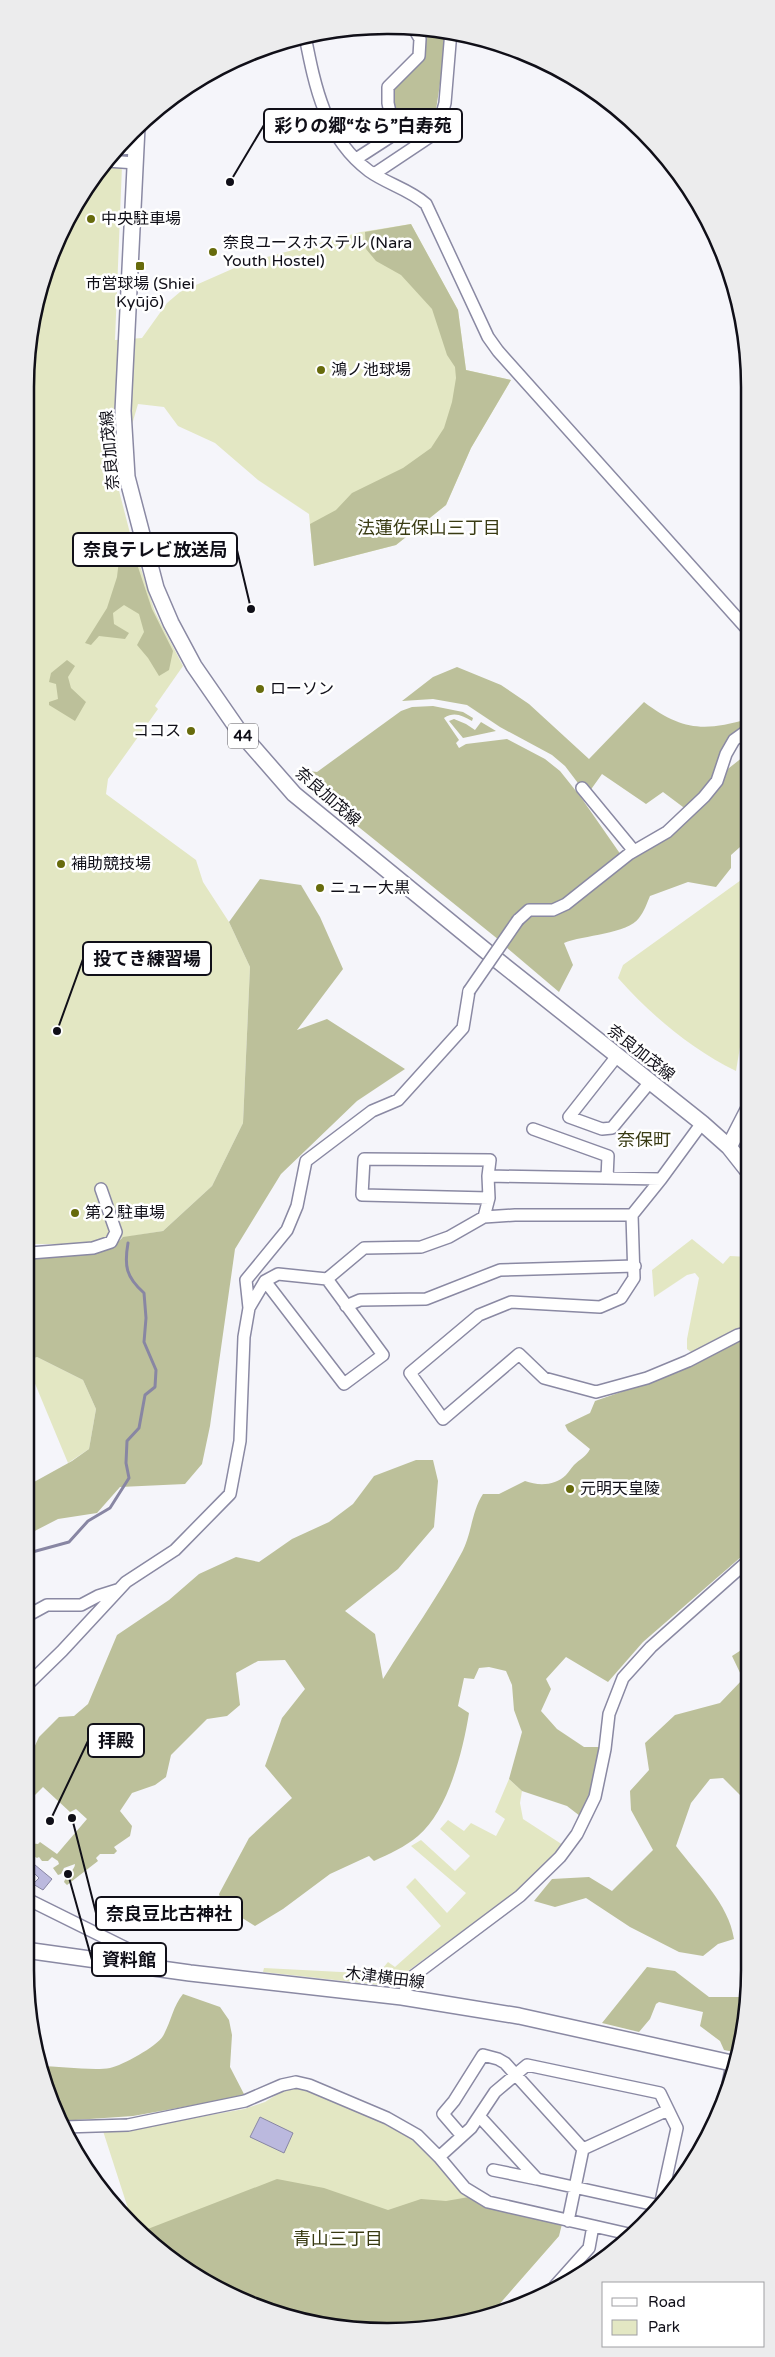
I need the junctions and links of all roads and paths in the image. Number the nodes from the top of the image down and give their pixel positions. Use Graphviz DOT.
graph roads {
  1 [pos="418,36"];
  2 [pos="450,40"];
  3 [pos="306,44"];
  4 [pos="137,137"];
  5 [pos="124,152"];
  6 [pos="136,156"];
  7 [pos="118,159"];
  8 [pos="356,159"];
  9 [pos="374,174"];
  10 [pos="741,622"];
  11 [pos="741,735"];
  12 [pos="582,788"];
  13 [pos="634,851"];
  14 [pos="616,1056"];
  15 [pos="650,1082"];
  16 [pos="702,1123"];
  17 [pos="741,1124"];
  18 [pos="533,1129"];
  19 [pos="729,1147"];
  20 [pos="741,1162"];
  21 [pos="488,1176"];
  22 [pos="607,1178"];
  23 [pos="661,1179"];
  24 [pos="101,1189"];
  25 [pos="489,1198"];
  26 [pos="632,1215"];
  27 [pos="484,1217"];
  28 [pos="34,1253"];
  29 [pos="635,1266"];
  30 [pos="327,1279"];
  31 [pos="265,1281"];
  32 [pos="346,1306"];
  33 [pos="249,1308"];
  34 [pos="741,1334"];
  35 [pos="741,1567"];
  36 [pos="119,1590"];
  37 [pos="34,1612"];
  38 [pos="34,1674"];
  39 [pos="34,1905"];
  40 [pos="34,1951"];
  41 [pos="143,1967"];
  42 [pos="402,1997"];
  43 [pos="728,2063"];
  44 [pos="515,2074"];
  45 [pos="668,2110"];
  46 [pos="479,2116"];
  47 [pos="70,2127"];
  48 [pos="462,2136"];
  49 [pos="583,2149"];
  50 [pos="440,2157"];
  51 [pos="493,2170"];
  52 [pos="537,2179"];
  53 [pos="574,2188"];
  54 [pos="663,2191"];
  55 [pos="652,2204"];
  56 [pos="568,2221"];
  57 [pos="593,2226"];
  58 [pos="623,2233"];
  59 [pos="564,2276"];
  1 -- 8 [label="street"];
  2 -- 9 [label="street"];
  3 -- 8 [label="street"];
  4 -- 6 [label="main road, 奈良加茂線 / 44"];
  5 -- 6 [label="street"];
  6 -- 7 [label="street"];
  6 -- 14 [label="main road, 奈良加茂線 / 44"];
  8 -- 9 [label="street"];
  9 -- 10 [label="street"];
  11 -- 13 [label="street"];
  12 -- 13 [label="street"];
  13 -- 33 [label="street, bridge"];
  14 -- 15 [label="main road, 奈良加茂線 / 44"];
  14 -- 15 [label="street"];
  15 -- 16 [label="main road, 奈良加茂線 / 44"];
  16 -- 19 [label="main road, 奈良加茂線 / 44"];
  16 -- 23 [label="street"];
  17 -- 19 [label="main road"];
  18 -- 22 [label="street"];
  19 -- 20 [label="main road, 奈良加茂線 / 44"];
  21 -- 22 [label="street"];
  21 -- 25 [label="street"];
  21 -- 25 [label="street"];
  22 -- 23 [label="street"];
  23 -- 26 [label="street"];
  24 -- 28 [label="street"];
  25 -- 27 [label="street"];
  26 -- 27 [label="street"];
  26 -- 29 [label="street"];
  27 -- 30 [label="street"];
  29 -- 32 [label="street"];
  29 -- 34 [label="street"];
  30 -- 31 [label="street"];
  30 -- 32 [label="street"];
  31 -- 32 [label="street"];
  31 -- 33 [label="street"];
  33 -- 36 [label="street"];
  35 -- 42 [label="street"];
  36 -- 37 [label="street"];
  36 -- 38 [label="street"];
  39 -- 41 [label="street"];
  40 -- 41 [label="main road, 木津横田線"];
  41 -- 42 [label="main road, 木津横田線"];
  42 -- 43 [label="main road, 木津横田線"];
  44 -- 45 [label="street"];
  44 -- 46 [label="street"];
  44 -- 48 [label="street"];
  44 -- 49 [label="street"];
  45 -- 49 [label="street"];
  45 -- 54 [label="street"];
  46 -- 48 [label="street"];
  46 -- 52 [label="street"];
  47 -- 50 [label="street"];
  48 -- 50 [label="street"];
  49 -- 53 [label="street"];
  50 -- 56 [label="street"];
  51 -- 52 [label="street"];
  52 -- 53 [label="street"];
  53 -- 55 [label="street"];
  53 -- 56 [label="street"];
  56 -- 57 [label="street"];
  57 -- 58 [label="street"];
  57 -- 59 [label="street"];
}
